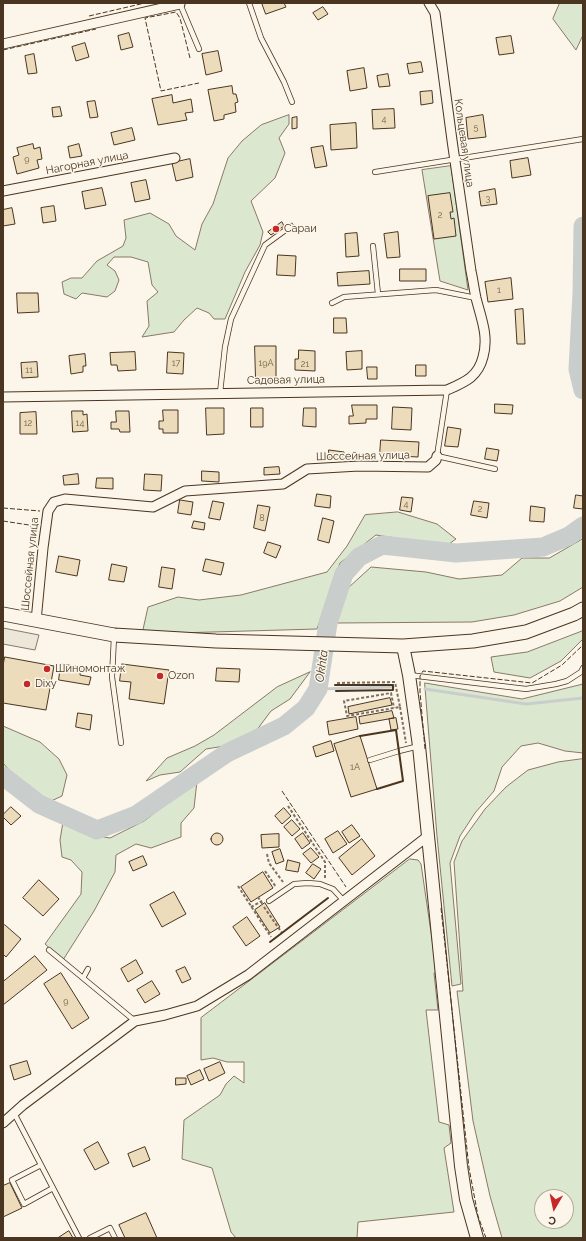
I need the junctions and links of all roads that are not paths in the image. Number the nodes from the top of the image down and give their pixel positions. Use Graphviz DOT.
graph roads {
  1 [pos="249,3"];
  2 [pos="429,3"];
  3 [pos="180,4"];
  4 [pos="3,44"];
  5 [pos="199,49"];
  6 [pos="292,102"];
  7 [pos="583,139"];
  8 [pos="175,158"];
  9 [pos="454,159"];
  10 [pos="375,172"];
  11 [pos="3,191"];
  12 [pos="291,226"];
  13 [pos="373,246"];
  14 [pos="474,287"];
  15 [pos="378,294"];
  16 [pos="476,298"];
  17 [pos="332,303"];
  18 [pos="447,390"];
  19 [pos="220,393"];
  20 [pos="3,397"];
  21 [pos="437,456"];
  22 [pos="495,469"];
  23 [pos="583,609"];
  24 [pos="3,614"];
  25 [pos="36,621"];
  26 [pos="114,635"];
  27 [pos="404,646"];
  28 [pos="583,668"];
  29 [pos="409,675"];
  30 [pos="121,743"];
  31 [pos="419,746"];
  32 [pos="370,760"];
  33 [pos="428,836"];
  34 [pos="269,901"];
  35 [pos="344,901"];
  36 [pos="49,950"];
  37 [pos="88,969"];
  38 [pos="83,978"];
  39 [pos="135,1020"];
  40 [pos="14,1113"];
  41 [pos="3,1123"];
  42 [pos="41,1165"];
  43 [pos="53,1188"];
  44 [pos="79,1238"];
  45 [pos="90,1238"];
  46 [pos="115,1238"];
  47 [pos="476,1238"];
  1 -- 6 [label="lane"];
  2 -- 9 [label="street, Кольцевая улица"];
  3 -- 4 [label="street"];
  3 -- 5 [label="lane"];
  7 -- 9 [label="lane"];
  8 -- 11 [label="street, Нагорная улица"];
  9 -- 10 [label="lane"];
  9 -- 14 [label="street, Кольцевая улица"];
  12 -- 19 [label="lane"];
  13 -- 15 [label="lane"];
  14 -- 16 [label="street, Садовая улица"];
  15 -- 16 [label="lane"];
  15 -- 17 [label="lane"];
  16 -- 18 [label="street, Садовая улица"];
  18 -- 19 [label="street, Садовая улица"];
  18 -- 21 [label="lane"];
  19 -- 20 [label="street, Садовая улица"];
  21 -- 22 [label="lane"];
  21 -- 25 [label="street, Шоссейная улица"];
  23 -- 27 [label="main road"];
  24 -- 25 [label="main road"];
  25 -- 26 [label="main road"];
  26 -- 27 [label="main road"];
  26 -- 30 [label="lane"];
  27 -- 29 [label="street"];
  28 -- 29 [label="lane"];
  29 -- 31 [label="street"];
  31 -- 32 [label="lane"];
  31 -- 33 [label="street"];
  33 -- 35 [label="street"];
  33 -- 47 [label="street"];
  34 -- 35 [label="lane"];
  35 -- 39 [label="street"];
  36 -- 38 [label="lane"];
  37 -- 38 [label="lane"];
  38 -- 39 [label="lane"];
  39 -- 40 [label="street"];
  40 -- 41 [label="street"];
  40 -- 42 [label="lane"];
  42 -- 43 [label="lane"];
  42 -- 43 [label="lane"];
  43 -- 44 [label="lane"];
  45 -- 46 [label="lane"];
}
